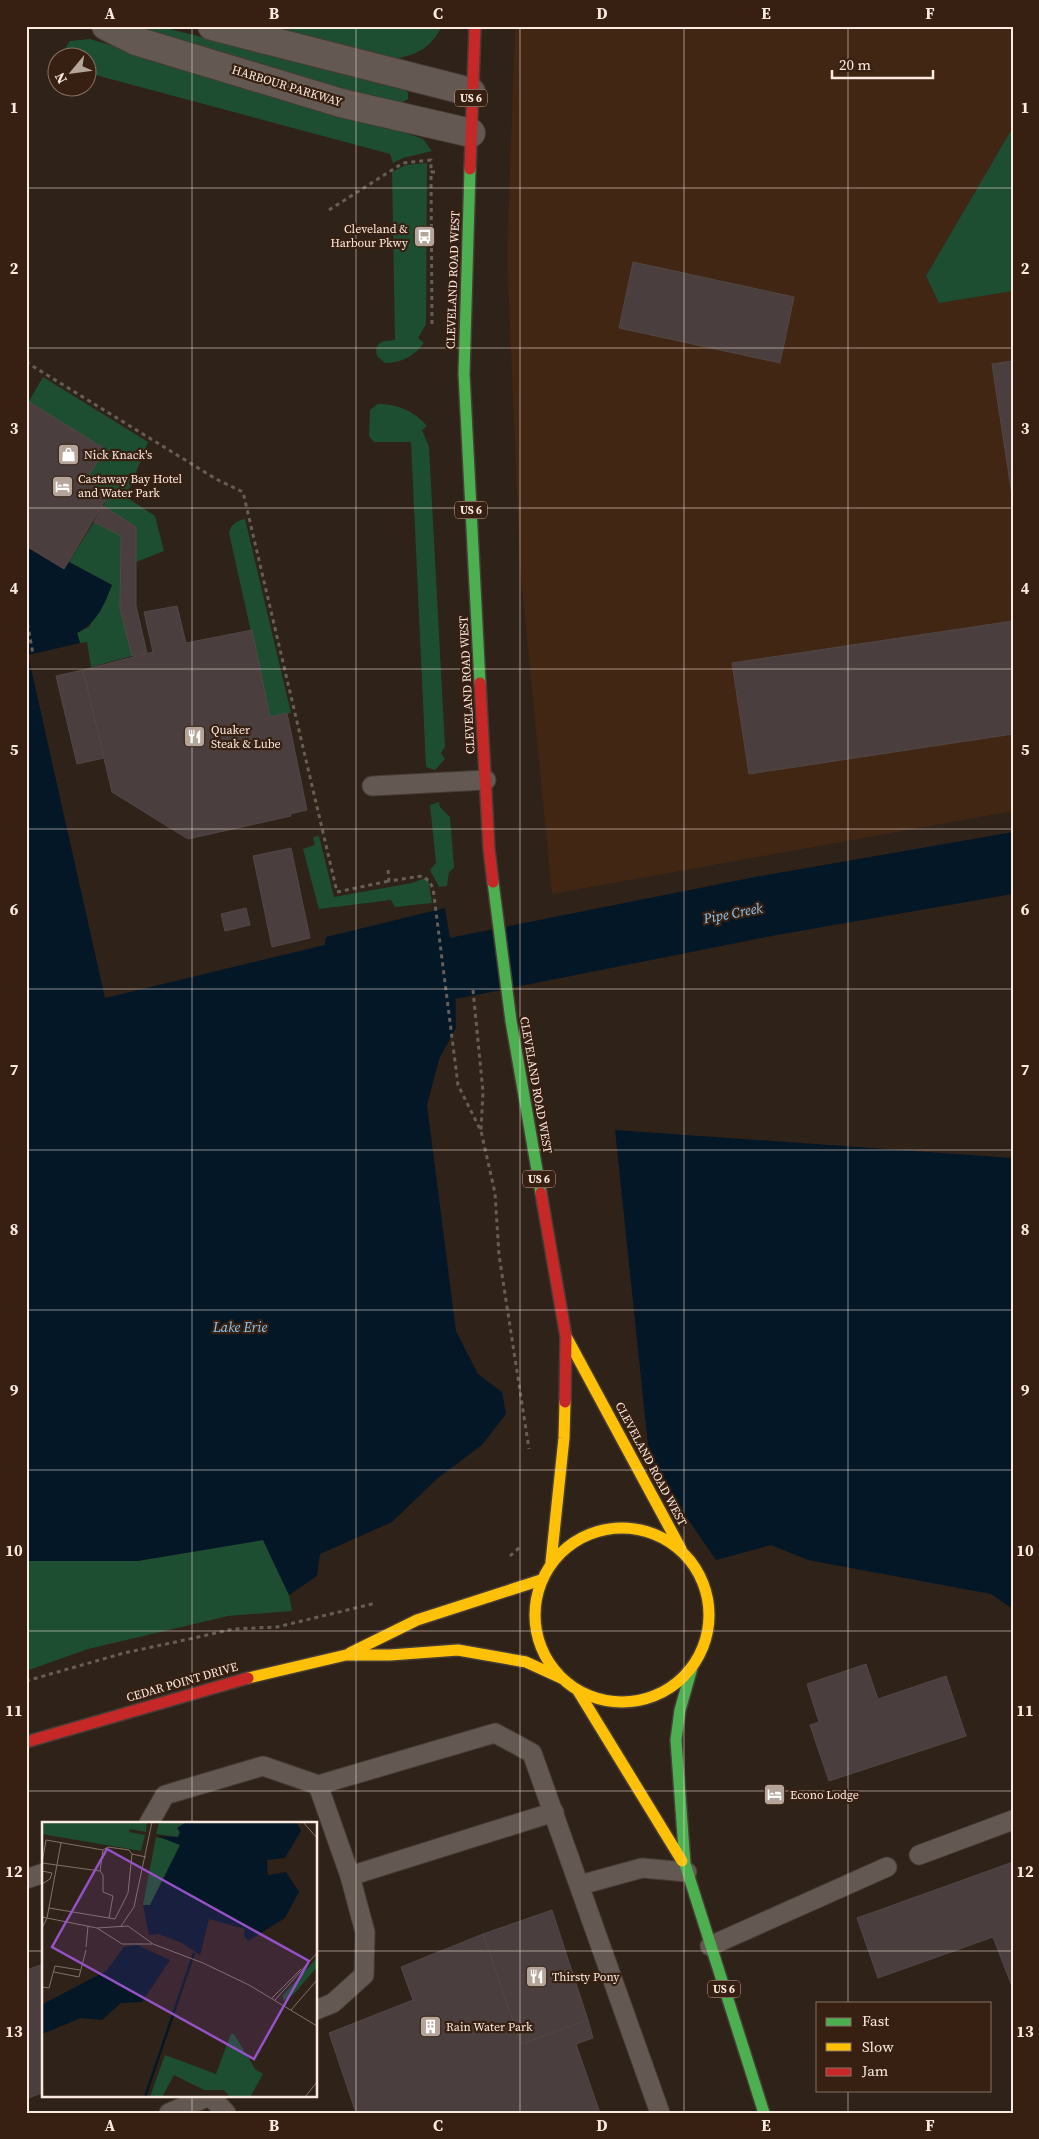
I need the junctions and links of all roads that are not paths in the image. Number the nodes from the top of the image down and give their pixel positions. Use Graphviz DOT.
graph roads {
  1 [pos="106,26"];
  2 [pos="212,26"];
  3 [pos="475,26"];
  4 [pos="472,92"];
  5 [pos="472,133"];
  6 [pos="486,780"];
  7 [pos="372,786"];
  8 [pos="566,1337"];
  9 [pos="682,1551"];
  10 [pos="551,1562"];
  11 [pos="541,1580"];
  12 [pos="346,1655"];
  13 [pos="692,1668"];
  14 [pos="562,1678"];
  15 [pos="578,1691"];
  16 [pos="26,1742"];
  17 [pos="318,1785"];
  18 [pos="554,1812"];
  19 [pos="1013,1820"];
  20 [pos="149,1822"];
  21 [pos="919,1854"];
  22 [pos="887,1867"];
  23 [pos="686,1868"];
  24 [pos="42,1874"];
  25 [pos="350,1876"];
  26 [pos="26,1880"];
  27 [pos="580,1885"];
  28 [pos="710,1946"];
  29 [pos="318,2009"];
  30 [pos="211,2096"];
  31 [pos="169,2113"];
  32 [pos="226,2113"];
  33 [pos="660,2113"];
  34 [pos="764,2113"];
  1 -- 5 [label="street, HARBOUR PARKWAY"];
  2 -- 4 [label="street"];
  3 -- 4 [label="main road, CLEVELAND ROAD WEST / US 6"];
  4 -- 5 [label="main road, CLEVELAND ROAD WEST / US 6"];
  5 -- 6 [label="main road, CLEVELAND ROAD WEST / US 6"];
  6 -- 7 [label="lane"];
  6 -- 8 [label="main road, CLEVELAND ROAD WEST / US 6"];
  8 -- 9 [label="main road, CLEVELAND ROAD WEST / US 6"];
  8 -- 10 [label="main road, CLEVELAND ROAD WEST / US 6"];
  9 -- 10 [label="main road"];
  9 -- 13 [label="main road"];
  10 -- 11 [label="main road"];
  11 -- 12 [label="main road, CEDAR POINT DRIVE"];
  11 -- 14 [label="main road"];
  12 -- 14 [label="main road, CEDAR POINT DRIVE"];
  12 -- 16 [label="main road, CEDAR POINT DRIVE"];
  13 -- 15 [label="main road"];
  13 -- 23 [label="main road, US 6"];
  14 -- 15 [label="main road"];
  15 -- 23 [label="main road, US 6"];
  17 -- 18 [label="lane"];
  17 -- 20 [label="lane"];
  17 -- 25 [label="lane"];
  18 -- 25 [label="lane"];
  18 -- 27 [label="lane"];
  19 -- 21 [label="lane"];
  22 -- 28 [label="lane"];
  23 -- 27 [label="lane"];
  23 -- 28 [label="main road, US 6"];
  24 -- 26 [label="lane"];
  25 -- 29 [label="lane"];
  27 -- 33 [label="lane"];
  28 -- 34 [label="main road, US 6"];
  30 -- 31 [label="lane"];
  30 -- 32 [label="lane"];
}
